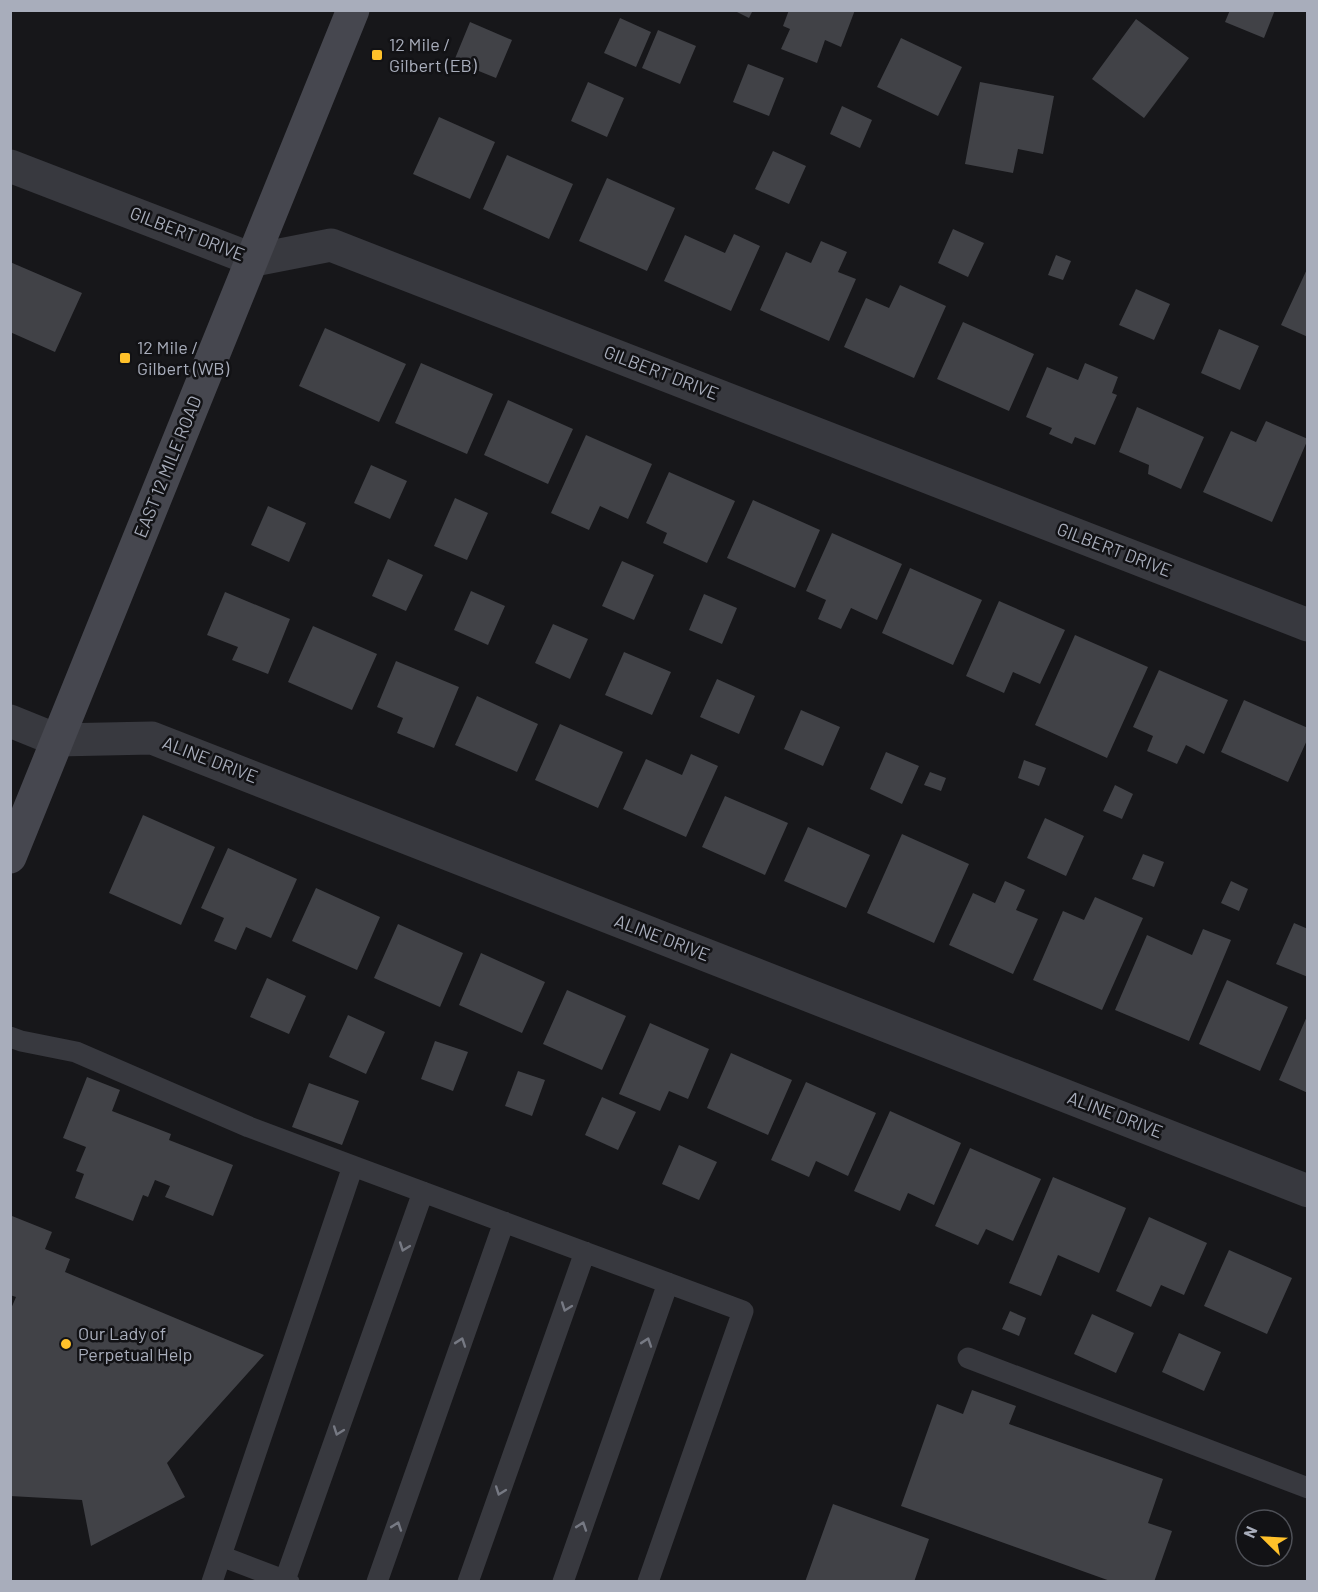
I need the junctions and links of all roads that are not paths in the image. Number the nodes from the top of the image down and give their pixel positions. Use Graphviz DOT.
graph roads {
  1 [pos="353,10"];
  2 [pos="10,166"];
  3 [pos="254,260"];
  4 [pos="1308,625"];
  5 [pos="10,721"];
  6 [pos="57,740"];
  7 [pos="10,857"];
  8 [pos="10,1037"];
  9 [pos="353,1166"];
  10 [pos="1308,1191"];
  11 [pos="423,1192"];
  12 [pos="504,1222"];
  13 [pos="585,1252"];
  14 [pos="668,1283"];
  15 [pos="968,1358"];
  16 [pos="1308,1488"];
  17 [pos="220,1557"];
  18 [pos="212,1581"];
  19 [pos="287,1581"];
  20 [pos="377,1581"];
  21 [pos="468,1581"];
  22 [pos="563,1581"];
  23 [pos="648,1581"];
  1 -- 3 [label="main road, EAST 12 MILE ROAD"];
  2 -- 3 [label="street, GILBERT DRIVE"];
  3 -- 4 [label="street, GILBERT DRIVE"];
  3 -- 6 [label="main road, EAST 12 MILE ROAD"];
  5 -- 6 [label="street, ALINE DRIVE"];
  6 -- 7 [label="main road, EAST 12 MILE ROAD"];
  6 -- 10 [label="street, ALINE DRIVE"];
  8 -- 9 [label="lane"];
  9 -- 11 [label="lane"];
  9 -- 17 [label="lane"];
  11 -- 12 [label="lane"];
  11 -- 19 [label="lane, one-way"];
  12 -- 13 [label="lane"];
  20 -- 12 [label="lane, one-way"];
  13 -- 14 [label="lane"];
  13 -- 21 [label="lane, one-way"];
  22 -- 14 [label="lane, one-way"];
  14 -- 23 [label="lane"];
  15 -- 16 [label="lane"];
  17 -- 18 [label="lane"];
  17 -- 19 [label="lane"];
}
